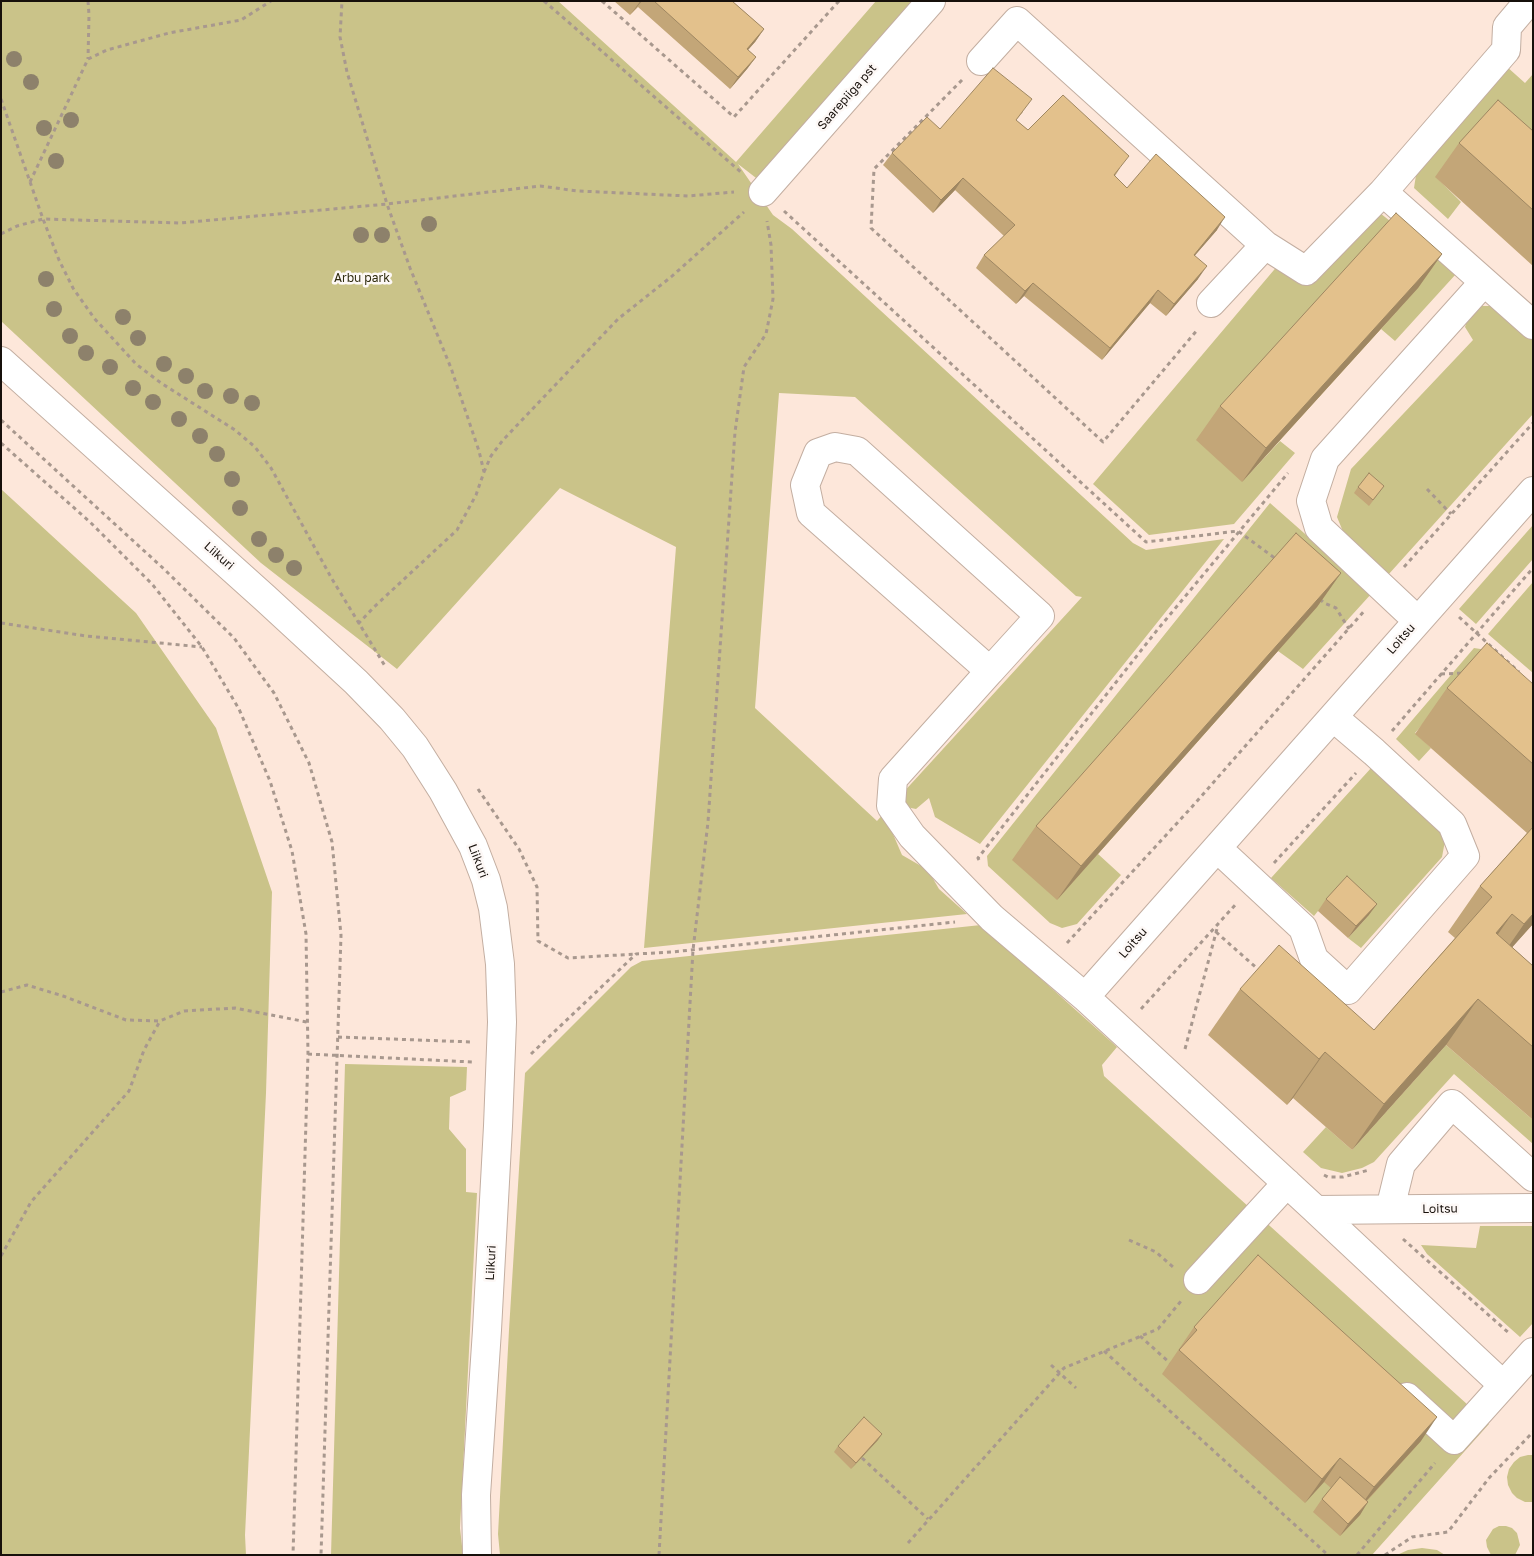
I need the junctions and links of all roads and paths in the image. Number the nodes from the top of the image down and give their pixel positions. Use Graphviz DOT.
graph roads {
  1 [pos="88,1"];
  2 [pos="271,1"];
  3 [pos="342,1"];
  4 [pos="544,1"];
  5 [pos="602,1"];
  6 [pos="839,1"];
  7 [pos="931,1"];
  8 [pos="1529,1"];
  9 [pos="88,59"];
  10 [pos="981,60"];
  11 [pos="1,99"];
  12 [pos="30,182"];
  13 [pos="763,192"];
  14 [pos="1383,192"];
  15 [pos="387,204"];
  16 [pos="43,219"];
  17 [pos="1,234"];
  18 [pos="1264,245"];
  19 [pos="1484,282"];
  20 [pos="1211,304"];
  21 [pos="1533,325"];
  22 [pos="1,361"];
  23 [pos="1,420"];
  24 [pos="1533,423"];
  25 [pos="1,443"];
  26 [pos="484,472"];
  27 [pos="1427,489"];
  28 [pos="1533,491"];
  29 [pos="1263,501"];
  30 [pos="1451,514"];
  31 [pos="1238,531"];
  32 [pos="1282,565"];
  33 [pos="1384,589"];
  34 [pos="1317,597"];
  35 [pos="1418,621"];
  36 [pos="1,623"];
  37 [pos="358,624"];
  38 [pos="1349,628"];
  39 [pos="1477,633"];
  40 [pos="202,647"];
  41 [pos="1508,670"];
  42 [pos="1517,670"];
  43 [pos="388,671"];
  44 [pos="990,671"];
  45 [pos="1470,673"];
  46 [pos="1441,674"];
  47 [pos="1522,675"];
  48 [pos="1333,717"];
  49 [pos="473,782"];
  50 [pos="1217,848"];
  51 [pos="980,868"];
  52 [pos="992,918"];
  53 [pos="1218,924"];
  54 [pos="1216,932"];
  55 [pos="1065,945"];
  56 [pos="693,950"];
  57 [pos="636,954"];
  58 [pos="1266,977"];
  59 [pos="1,992"];
  60 [pos="1085,997"];
  61 [pos="160,1021"];
  62 [pos="307,1022"];
  63 [pos="338,1037"];
  64 [pos="542,1044"];
  65 [pos="1185,1052"];
  66 [pos="501,1053"];
  67 [pos="308,1054"];
  68 [pos="337,1055"];
  69 [pos="472,1062"];
  70 [pos="472,1071"];
  71 [pos="1533,1177"];
  72 [pos="1287,1183"];
  73 [pos="1533,1208"];
  74 [pos="1316,1210"];
  75 [pos="1381,1210"];
  76 [pos="1129,1240"];
  77 [pos="1,1256"];
  78 [pos="1196,1283"];
  79 [pos="1140,1336"];
  80 [pos="1525,1346"];
  81 [pos="1104,1352"];
  82 [pos="1171,1364"];
  83 [pos="1051,1365"];
  84 [pos="1060,1373"];
  85 [pos="1388,1380"];
  86 [pos="1503,1384"];
  87 [pos="1076,1388"];
  88 [pos="1533,1432"];
  89 [pos="1454,1440"];
  90 [pos="862,1458"];
  91 [pos="928,1520"];
  92 [pos="908,1542"];
  93 [pos="293,1555"];
  94 [pos="321,1555"];
  95 [pos="477,1555"];
  96 [pos="659,1555"];
  97 [pos="1328,1555"];
  98 [pos="1357,1555"];
  99 [pos="1385,1555"];
  1 -- 9 [label="path"];
  2 -- 9 [label="path"];
  3 -- 15 [label="path"];
  4 -- 13 [label="path"];
  5 -- 6 [label="path"];
  7 -- 13 [label="street, Saarepiiga pst"];
  8 -- 14 [label="street"];
  9 -- 12 [label="path"];
  10 -- 18 [label="street"];
  10 -- 20 [label="path"];
  11 -- 12 [label="path"];
  12 -- 16 [label="path"];
  13 -- 15 [label="path"];
  13 -- 26 [label="path"];
  13 -- 31 [label="path"];
  13 -- 56 [label="path"];
  14 -- 18 [label="street"];
  14 -- 19 [label="street"];
  15 -- 16 [label="path"];
  15 -- 26 [label="path"];
  16 -- 17 [label="path"];
  16 -- 37 [label="path"];
  18 -- 20 [label="street"];
  19 -- 21 [label="street"];
  19 -- 33 [label="street"];
  22 -- 66 [label="street, Liikuri"];
  23 -- 63 [label="path"];
  24 -- 30 [label="path"];
  25 -- 40 [label="path"];
  26 -- 37 [label="path"];
  27 -- 30 [label="path"];
  28 -- 35 [label="street, Loitsu"];
  29 -- 31 [label="path"];
  30 -- 33 [label="path"];
  31 -- 32 [label="path"];
  31 -- 51 [label="path"];
  33 -- 35 [label="street"];
  33 -- 38 [label="path"];
  34 -- 38 [label="path"];
  35 -- 48 [label="street, Loitsu"];
  36 -- 40 [label="path"];
  37 -- 43 [label="path"];
  38 -- 55 [label="path"];
  39 -- 42 [label="path"];
  40 -- 62 [label="path"];
  41 -- 42 [label="path"];
  42 -- 47 [label="path"];
  44 -- 44 [label="street"];
  44 -- 52 [label="street"];
  45 -- 46 [label="path"];
  48 -- 50 [label="street, Loitsu"];
  48 -- 50 [label="street"];
  49 -- 57 [label="path"];
  50 -- 60 [label="street, Loitsu"];
  52 -- 56 [label="path"];
  52 -- 60 [label="street"];
  53 -- 54 [label="path"];
  54 -- 58 [label="path"];
  54 -- 65 [label="path"];
  56 -- 57 [label="path"];
  56 -- 96 [label="path"];
  57 -- 64 [label="path"];
  59 -- 61 [label="path"];
  60 -- 72 [label="street"];
  61 -- 62 [label="path"];
  61 -- 77 [label="path"];
  62 -- 67 [label="path"];
  63 -- 66 [label="path"];
  63 -- 68 [label="path"];
  64 -- 66 [label="path"];
  64 -- 66 [label="path"];
  66 -- 69 [label="path"];
  66 -- 95 [label="street, Liikuri"];
  67 -- 68 [label="path"];
  67 -- 93 [label="path"];
  68 -- 69 [label="path"];
  68 -- 94 [label="path"];
  69 -- 70 [label="path"];
  71 -- 75 [label="street"];
  72 -- 74 [label="street"];
  72 -- 78 [label="street"];
  73 -- 75 [label="street, Loitsu"];
  74 -- 75 [label="street, Loitsu"];
  74 -- 86 [label="street"];
  75 -- 80 [label="path"];
  76 -- 78 [label="path"];
  78 -- 79 [label="path"];
  79 -- 81 [label="path"];
  79 -- 82 [label="path"];
  80 -- 86 [label="street"];
  81 -- 84 [label="path"];
  81 -- 97 [label="path"];
  83 -- 84 [label="path"];
  84 -- 87 [label="path"];
  84 -- 91 [label="path"];
  85 -- 89 [label="street"];
  86 -- 89 [label="street"];
  88 -- 99 [label="path"];
  89 -- 98 [label="path"];
  90 -- 91 [label="path"];
  91 -- 92 [label="path"];
}
